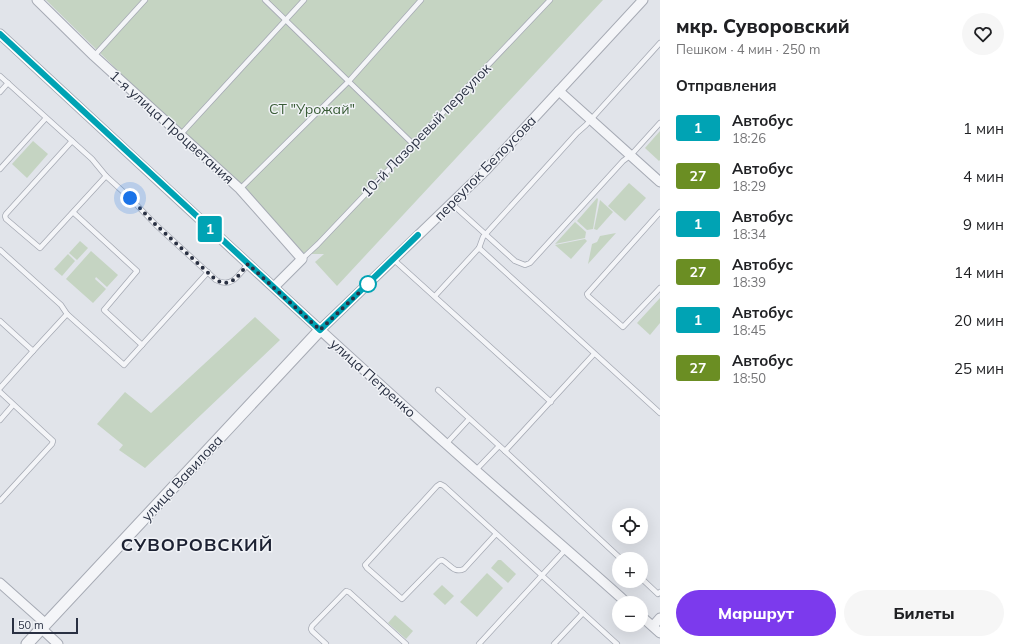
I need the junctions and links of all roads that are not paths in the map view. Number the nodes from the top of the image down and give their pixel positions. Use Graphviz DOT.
graph roads {
  1 [pos="37,0"];
  2 [pos="145,0"];
  3 [pos="265,0"];
  4 [pos="304,0"];
  5 [pos="421,0"];
  6 [pos="550,0"];
  7 [pos="643,0"];
  8 [pos="286,20"];
  9 [pos="0,34"];
  10 [pos="660,43"];
  11 [pos="94,56"];
  12 [pos="0,76"];
  13 [pos="349,81"];
  14 [pos="8,83"];
  15 [pos="559,91"];
  16 [pos="0,92"];
  17 [pos="46,118"];
  18 [pos="591,120"];
  19 [pos="660,123"];
  20 [pos="181,134"];
  21 [pos="72,141"];
  22 [pos="413,144"];
  23 [pos="631,155"];
  24 [pos="0,169"];
  25 [pos="106,176"];
  26 [pos="660,182"];
  27 [pos="240,189"];
  28 [pos="451,203"];
  29 [pos="660,212"];
  30 [pos="74,213"];
  31 [pos="485,234"];
  32 [pos="479,248"];
  33 [pos="0,250"];
  34 [pos="393,259"];
  35 [pos="302,260"];
  36 [pos="248,264"];
  37 [pos="208,272"];
  38 [pos="274,287"];
  39 [pos="660,288"];
  40 [pos="435,296"];
  41 [pos="67,314"];
  42 [pos="0,321"];
  43 [pos="320,330"];
  44 [pos="142,345"];
  45 [pos="33,351"];
  46 [pos="594,354"];
  47 [pos="0,388"];
  48 [pos="438,390"];
  49 [pos="0,392"];
  50 [pos="551,402"];
  51 [pos="14,405"];
  52 [pos="660,414"];
  53 [pos="469,418"];
  54 [pos="0,420"];
  55 [pos="446,444"];
  56 [pos="499,446"];
  57 [pos="505,451"];
  58 [pos="476,470"];
  59 [pos="0,501"];
  60 [pos="496,534"];
  61 [pos="567,548"];
  62 [pos="613,552"];
  63 [pos="542,575"];
  64 [pos="0,583"];
  65 [pos="648,585"];
  66 [pos="660,592"];
  67 [pos="619,596"];
  68 [pos="583,613"];
  69 [pos="660,618"];
  70 [pos="648,622"];
  71 [pos="44,626"];
  72 [pos="653,626"];
  73 [pos="660,633"];
  74 [pos="27,644"];
  75 [pos="58,644"];
  76 [pos="326,644"];
  77 [pos="406,644"];
  78 [pos="479,644"];
  79 [pos="554,644"];
  80 [pos="616,644"];
  1 -- 11 [label="street, 1-я улица Процветания"];
  2 -- 11 [label="lane"];
  3 -- 8 [label="lane"];
  4 -- 8 [label="lane"];
  5 -- 13 [label="lane"];
  6 -- 22 [label="lane, 10-й Лазоревый переулок"];
  7 -- 15 [label="street, переулок Белоусова"];
  8 -- 13 [label="lane"];
  8 -- 20 [label="lane"];
  9 -- 36 [label="street, улица Петренко"];
  10 -- 18 [label="lane"];
  11 -- 20 [label="street, 1-я улица Процветания"];
  12 -- 14 [label="lane"];
  13 -- 22 [label="lane"];
  13 -- 27 [label="lane"];
  14 -- 16 [label="lane"];
  14 -- 17 [label="lane"];
  15 -- 18 [label="street"];
  15 -- 28 [label="street, переулок Белоусова"];
  17 -- 21 [label="lane"];
  17 -- 24 [label="lane"];
  18 -- 23 [label="street"];
  18 -- 31 [label="lane"];
  19 -- 23 [label="lane"];
  20 -- 27 [label="street, 1-я улица Процветания"];
  21 -- 25 [label="lane"];
  21 -- 30 [label="lane"];
  22 -- 35 [label="lane, 10-й Лазоревый переулок"];
  23 -- 26 [label="street"];
  23 -- 31 [label="lane"];
  25 -- 30 [label="lane"];
  25 -- 37 [label="lane"];
  27 -- 35 [label="street, 1-я улица Процветания"];
  28 -- 31 [label="lane"];
  28 -- 34 [label="street, переулок Белоусова"];
  29 -- 39 [label="lane"];
  30 -- 44 [label="lane"];
  31 -- 32 [label="lane"];
  32 -- 40 [label="lane"];
  32 -- 46 [label="lane"];
  33 -- 41 [label="lane"];
  34 -- 40 [label="lane"];
  34 -- 43 [label="street, переулок Белоусова"];
  35 -- 38 [label="street"];
  36 -- 37 [label="lane"];
  36 -- 38 [label="street, улица Петренко"];
  37 -- 44 [label="lane"];
  38 -- 43 [label="street, улица Петренко"];
  40 -- 50 [label="lane"];
  41 -- 44 [label="lane"];
  41 -- 45 [label="lane"];
  42 -- 45 [label="lane"];
  43 -- 55 [label="street, улица Петренко"];
  43 -- 71 [label="street, улица Вавилова"];
  45 -- 47 [label="lane"];
  46 -- 50 [label="lane"];
  46 -- 52 [label="lane"];
  48 -- 53 [label="lane"];
  49 -- 51 [label="lane"];
  50 -- 57 [label="lane"];
  51 -- 54 [label="lane"];
  51 -- 59 [label="lane"];
  53 -- 55 [label="lane"];
  53 -- 56 [label="lane"];
  55 -- 58 [label="street, улица Петренко"];
  56 -- 57 [label="lane"];
  56 -- 58 [label="lane"];
  57 -- 62 [label="lane"];
  58 -- 61 [label="street, улица Петренко"];
  60 -- 60 [label="lane"];
  60 -- 63 [label="lane"];
  61 -- 63 [label="lane"];
  61 -- 67 [label="street, улица Петренко"];
  63 -- 68 [label="lane"];
  63 -- 78 [label="lane"];
  64 -- 71 [label="street"];
  65 -- 66 [label="lane"];
  68 -- 79 [label="lane"];
  68 -- 80 [label="lane"];
  69 -- 72 [label="street"];
  70 -- 72 [label="street"];
  71 -- 74 [label="street, улица Вавилова"];
  71 -- 75 [label="street"];
  72 -- 73 [label="street"];
  76 -- 77 [label="lane"];
}
